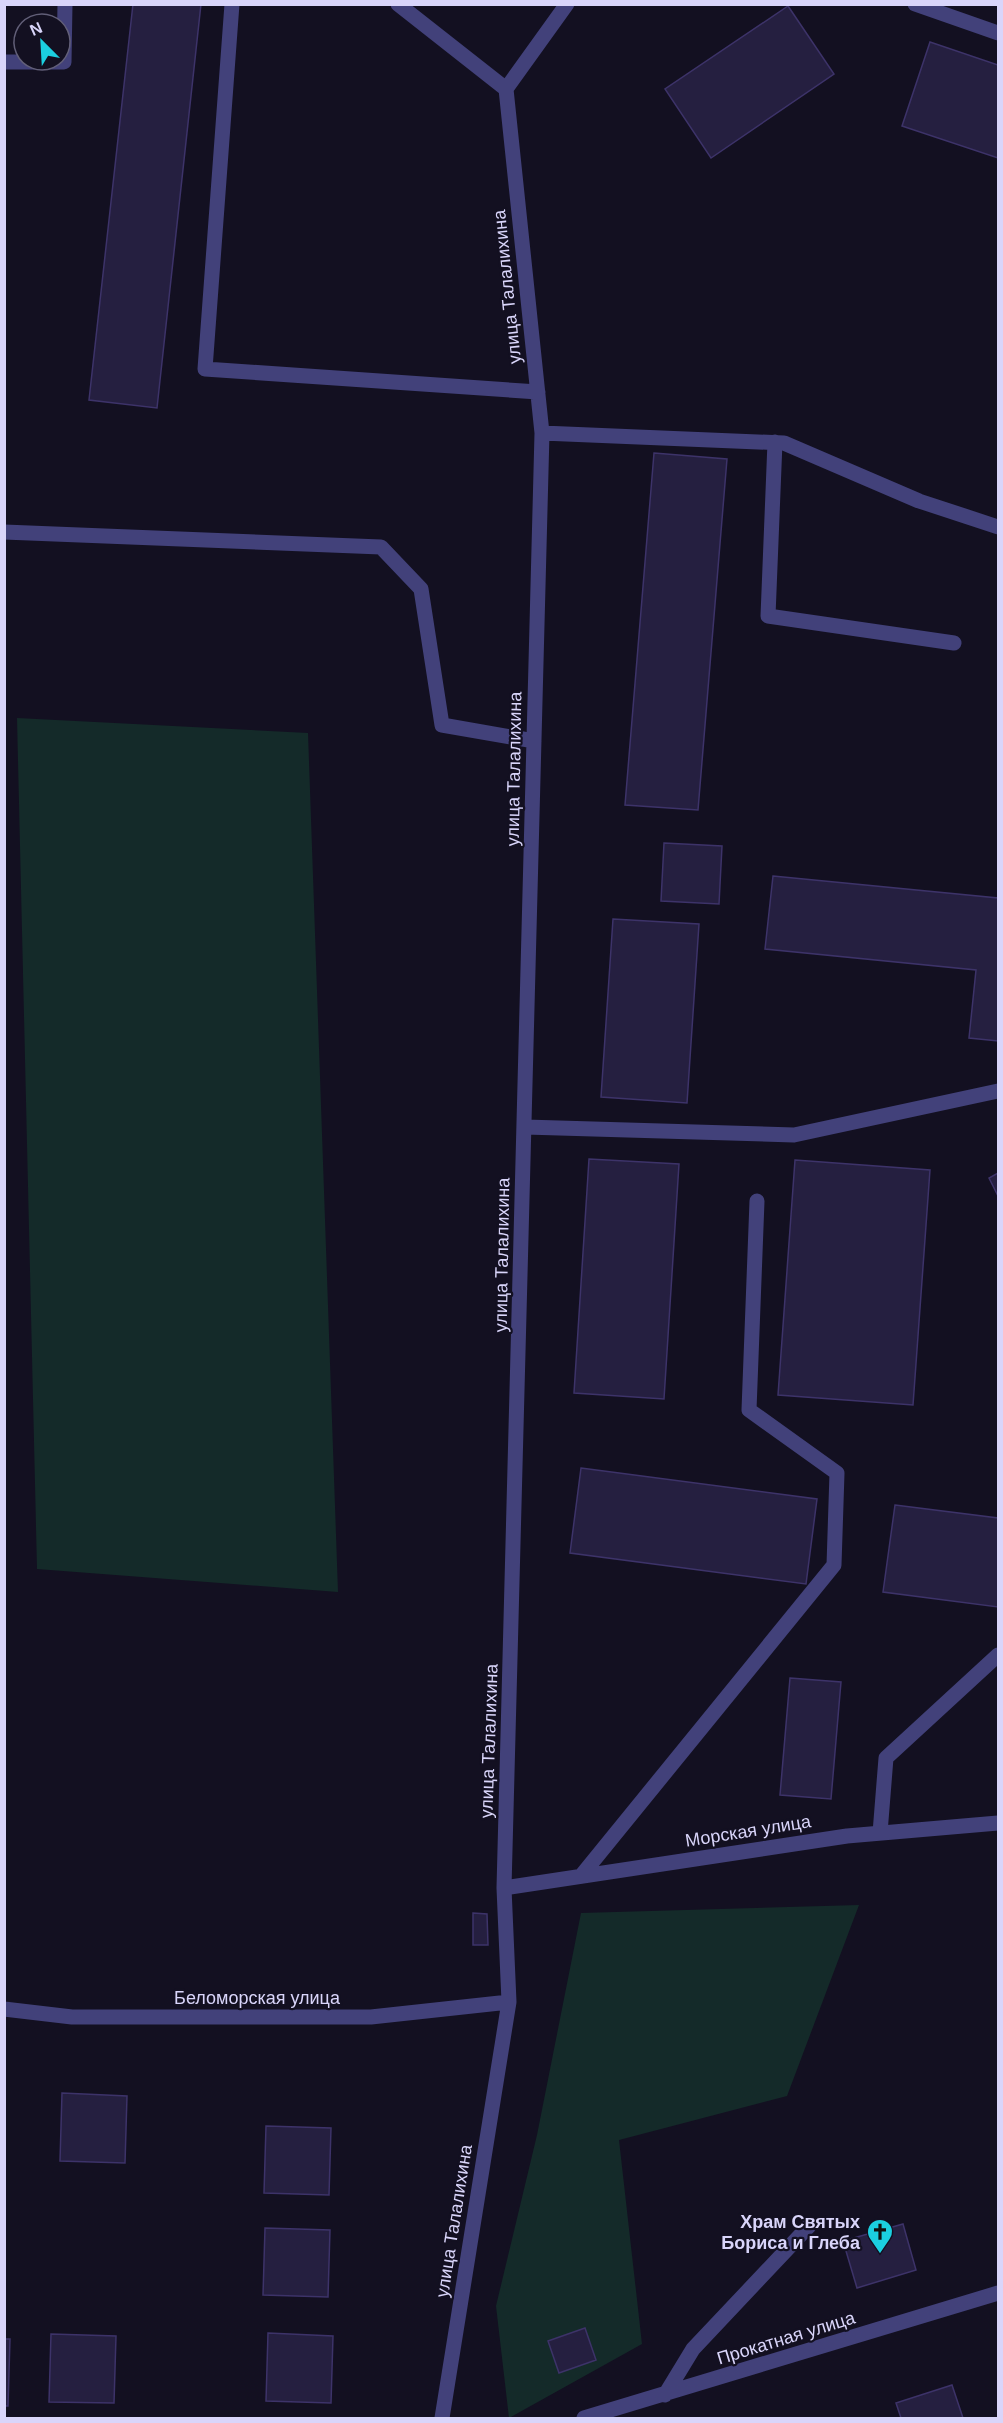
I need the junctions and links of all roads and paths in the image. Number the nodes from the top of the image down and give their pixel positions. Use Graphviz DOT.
graph roads {
  1 [pos="65,4"];
  2 [pos="232,4"];
  3 [pos="398,4"];
  4 [pos="567,4"];
  5 [pos="915,4"];
  6 [pos="999,33"];
  7 [pos="4,62"];
  8 [pos="506,89"];
  9 [pos="538,392"];
  10 [pos="542,433"];
  11 [pos="775,442"];
  12 [pos="999,527"];
  13 [pos="4,532"];
  14 [pos="954,644"];
  15 [pos="534,741"];
  16 [pos="999,1091"];
  17 [pos="525,1127"];
  18 [pos="757,1201"];
  19 [pos="999,1655"];
  20 [pos="999,1823"];
  21 [pos="880,1833"];
  22 [pos="580,1876"];
  23 [pos="504,1888"];
  24 [pos="509,2002"];
  25 [pos="4,2009"];
  26 [pos="809,2226"];
  27 [pos="999,2293"];
  28 [pos="665,2395"];
  29 [pos="442,2418"];
  30 [pos="584,2418"];
  1 -- 7 [label="street"];
  2 -- 9 [label="street"];
  3 -- 8 [label="street"];
  4 -- 8 [label="street"];
  5 -- 6 [label="street"];
  8 -- 9 [label="street, улица Талалихина"];
  9 -- 10 [label="street, улица Талалихина"];
  10 -- 11 [label="street"];
  10 -- 15 [label="street, улица Талалихина"];
  11 -- 12 [label="street"];
  11 -- 14 [label="street"];
  13 -- 15 [label="street"];
  15 -- 17 [label="street, улица Талалихина"];
  16 -- 17 [label="street"];
  17 -- 23 [label="street, улица Талалихина"];
  18 -- 22 [label="street"];
  19 -- 21 [label="street"];
  20 -- 21 [label="street, Морская улица"];
  21 -- 22 [label="street, Морская улица"];
  22 -- 23 [label="street, Морская улица"];
  23 -- 24 [label="street, улица Талалихина"];
  24 -- 25 [label="street, Беломорская улица"];
  24 -- 29 [label="street, улица Талалихина"];
  26 -- 28 [label="street"];
  27 -- 28 [label="street, Прокатная улица"];
  28 -- 30 [label="street, Прокатная улица"];
}
